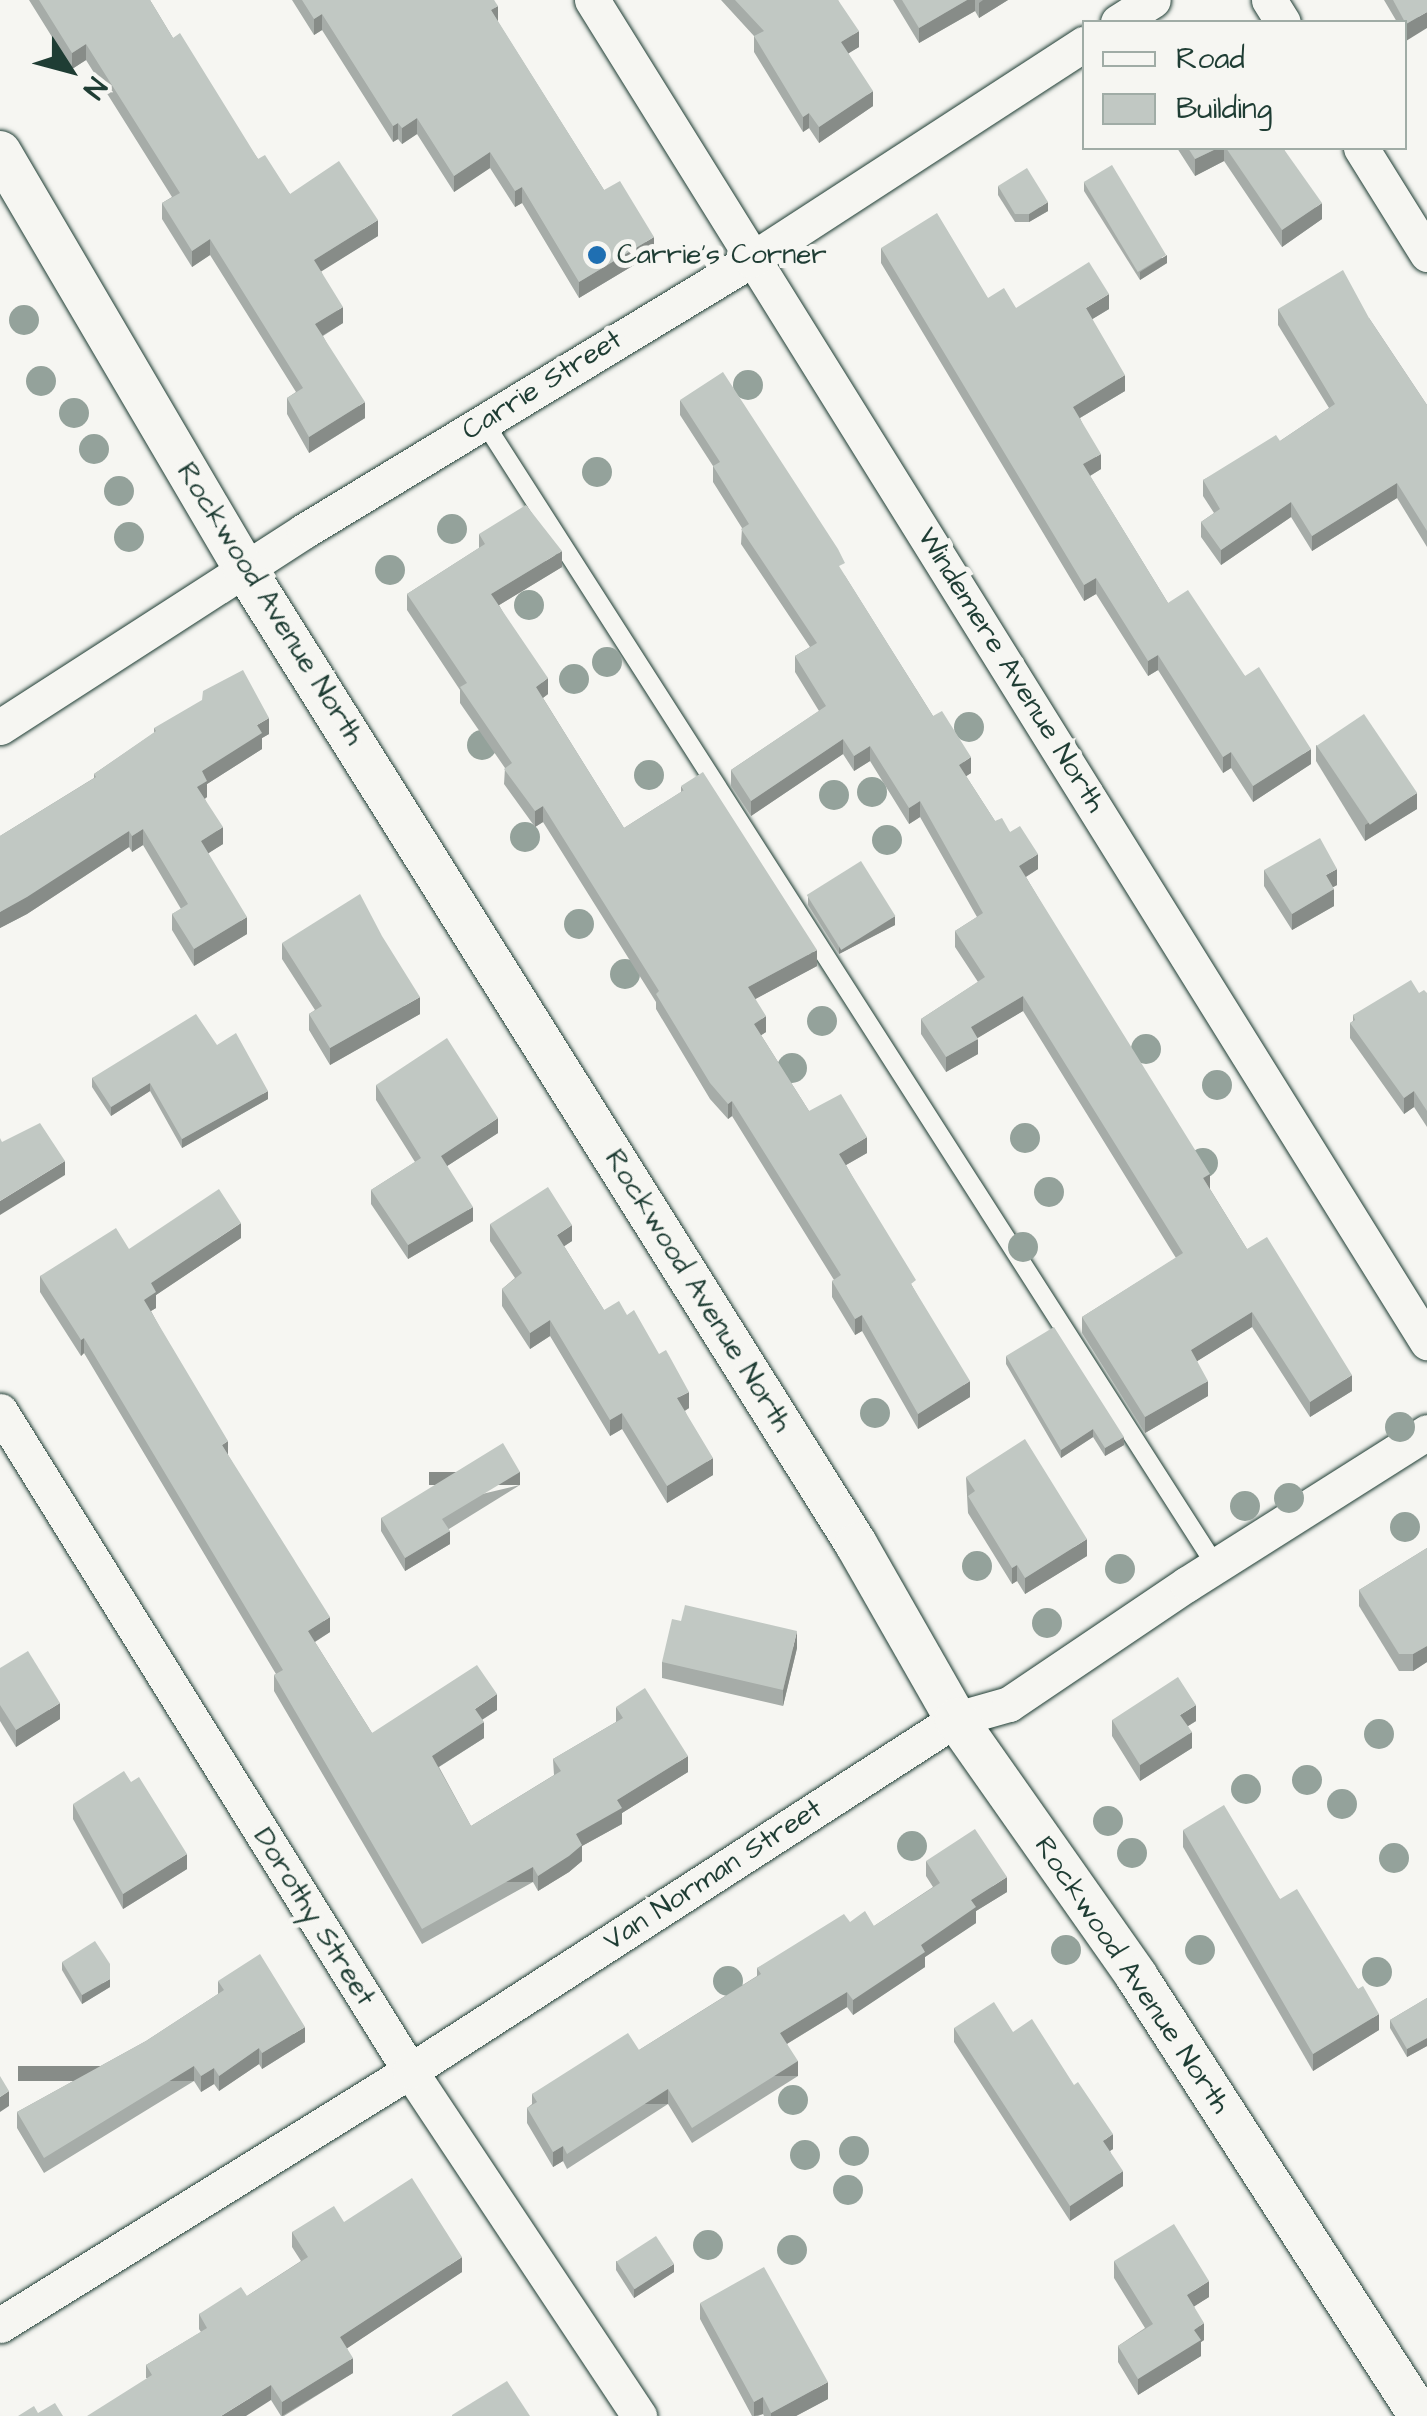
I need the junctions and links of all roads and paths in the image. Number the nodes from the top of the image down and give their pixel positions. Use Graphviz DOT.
graph roads {
  1 [pos="592,0"];
  2 [pos="1153,0"];
  3 [pos="1121,20"];
  4 [pos="1082,45"];
  5 [pos="1362,150"];
  6 [pos="0,152"];
  7 [pos="1427,254"];
  8 [pos="751,260"];
  9 [pos="484,422"];
  10 [pos="244,568"];
  11 [pos="0,727"];
  12 [pos="1427,1342"];
  13 [pos="0,1411"];
  14 [pos="1427,1432"];
  15 [pos="1216,1566"];
  16 [pos="956,1719"];
  17 [pos="410,2071"];
  18 [pos="0,2326"];
  19 [pos="639,2416"];
  20 [pos="1420,2416"];
  1 -- 8 [label="street, Windemere Avenue North"];
  2 -- 3 [label="street"];
  4 -- 8 [label="street, Carrie Street"];
  5 -- 7 [label="street"];
  6 -- 10 [label="street, Rockwood Avenue North"];
  8 -- 9 [label="street, Carrie Street"];
  8 -- 12 [label="street, Windemere Avenue North"];
  9 -- 10 [label="street, Carrie Street"];
  9 -- 15 [label="lane"];
  10 -- 11 [label="street, Carrie Street"];
  10 -- 16 [label="street, Rockwood Avenue North"];
  13 -- 17 [label="street, Dorothy Street"];
  14 -- 15 [label="street, Van Norman Street"];
  15 -- 16 [label="street, Van Norman Street"];
  16 -- 17 [label="street, Van Norman Street"];
  16 -- 20 [label="street, Rockwood Avenue North"];
  17 -- 18 [label="street, Van Norman Street"];
  17 -- 19 [label="street, Dorothy Street"];
}
